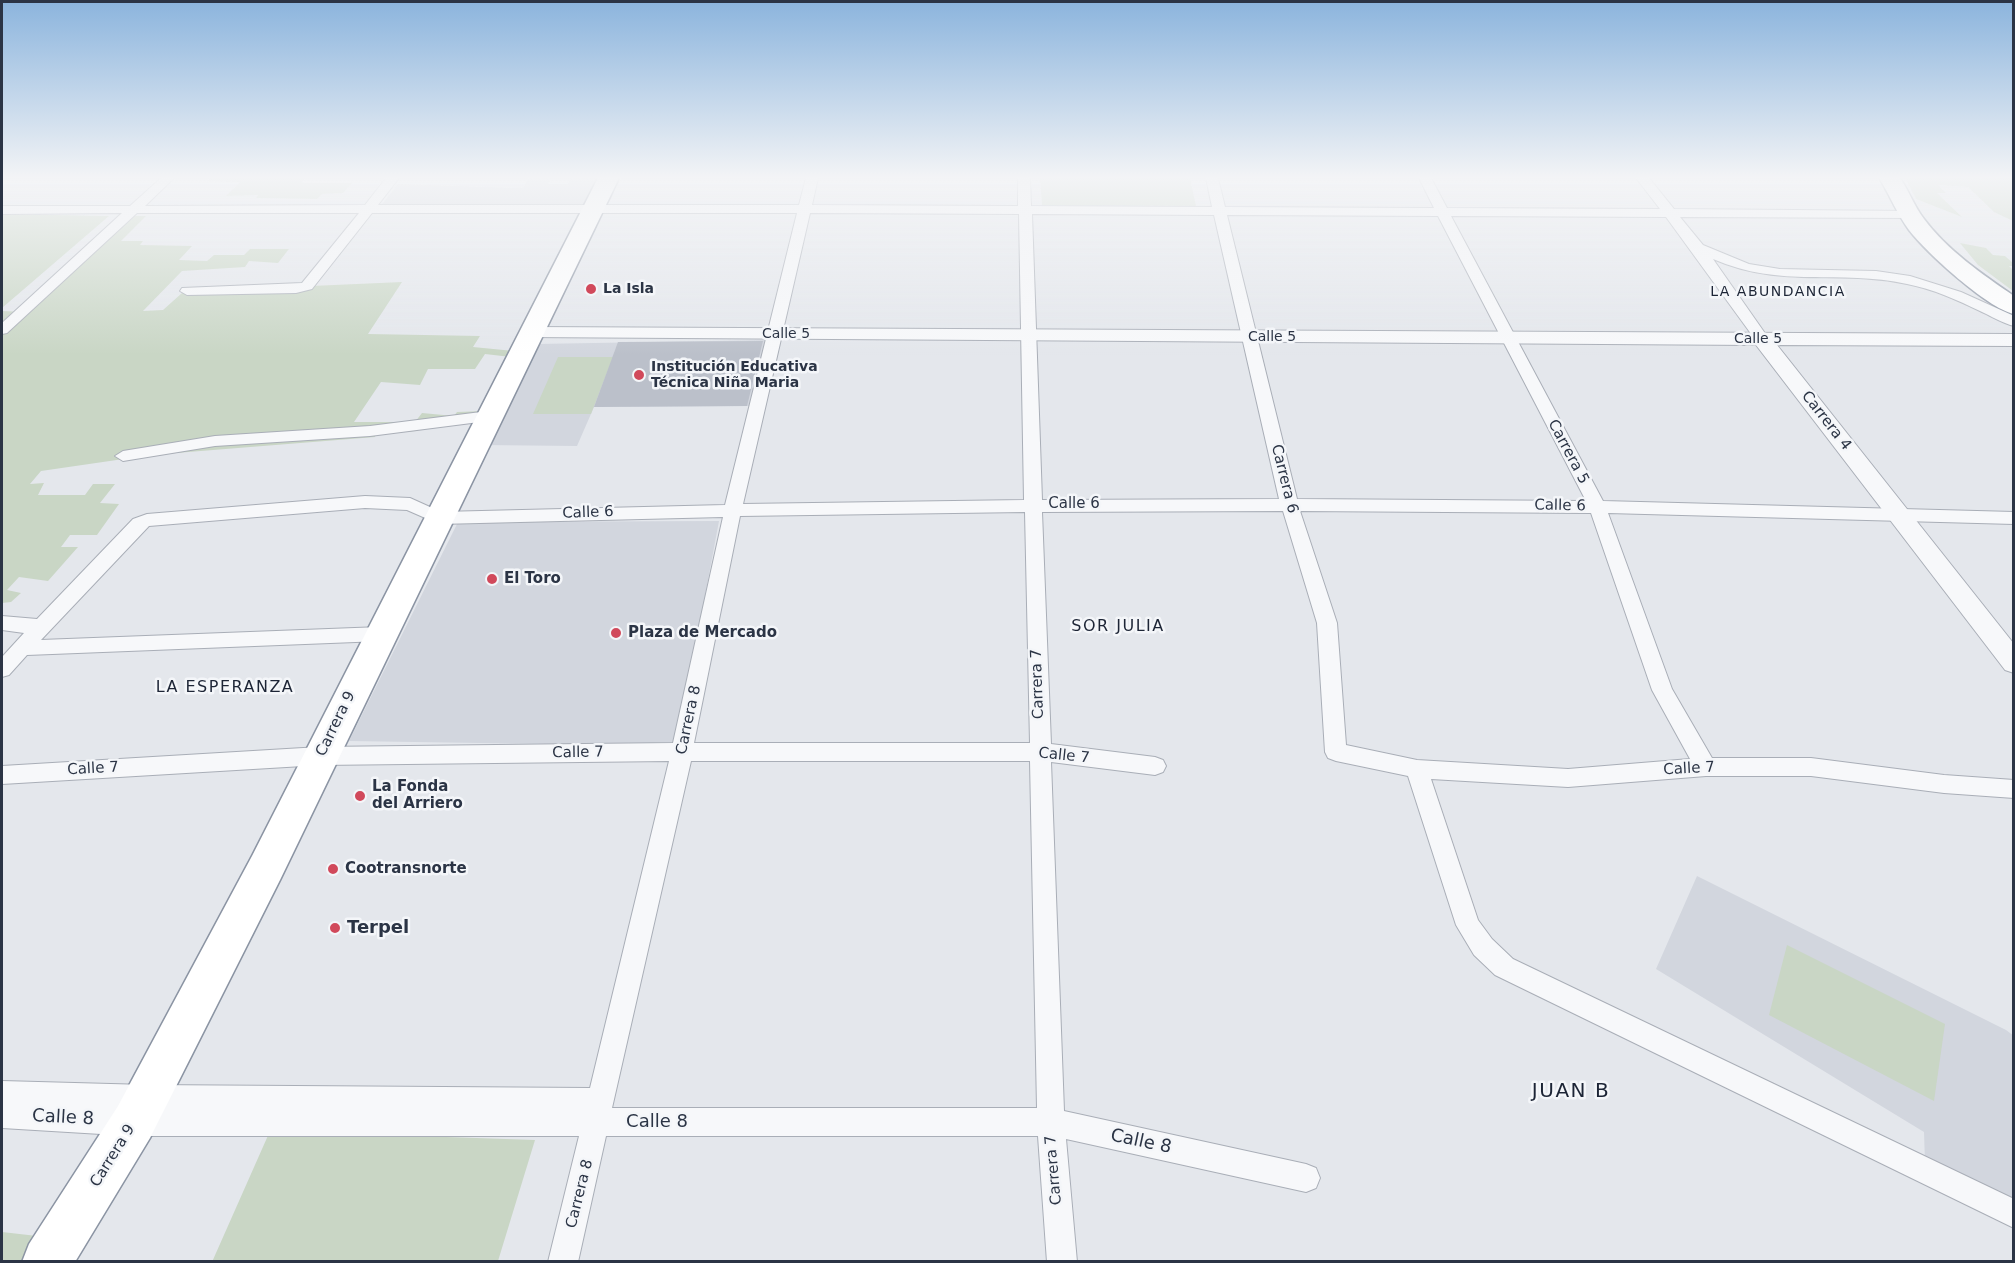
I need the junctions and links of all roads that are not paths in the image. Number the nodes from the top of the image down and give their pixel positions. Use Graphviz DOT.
graph roads {
  1 [pos="102,237"];
  2 [pos="347,237"];
  3 [pos="580,237"];
  4 [pos="797,237"];
  5 [pos="1026,237"];
  6 [pos="1226,237"];
  7 [pos="1455,237"];
  8 [pos="1688,237"];
  9 [pos="1932,237"];
  10 [pos="1698,248"];
  11 [pos="186,291"];
  12 [pos="2013,307"];
  13 [pos="2013,322"];
  14 [pos="2,330"];
  15 [pos="531,333"];
  16 [pos="775,334"];
  17 [pos="1028,336"];
  18 [pos="1250,337"];
  19 [pos="1507,338"];
  20 [pos="1762,339"];
  21 [pos="2013,340"];
  22 [pos="489,416"];
  23 [pos="123,456"];
  24 [pos="1289,503"];
  25 [pos="1033,504"];
  26 [pos="1597,506"];
  27 [pos="733,509"];
  28 [pos="1898,514"];
  29 [pos="439,518"];
  30 [pos="2013,518"];
  31 [pos="2,623"];
  32 [pos="42,627"];
  33 [pos="381,634"];
  34 [pos="22,648"];
  35 [pos="2013,663"];
  36 [pos="2,669"];
  37 [pos="682,752"];
  38 [pos="1040,752"];
  39 [pos="320,756"];
  40 [pos="1365,759"];
  41 [pos="1155,766"];
  42 [pos="1706,766"];
  43 [pos="1418,769"];
  44 [pos="2,775"];
  45 [pos="2013,789"];
  46 [pos="2,1094"];
  47 [pos="141,1110"];
  48 [pos="598,1112"];
  49 [pos="2,1115"];
  50 [pos="1051,1122"];
  51 [pos="1306,1178"];
  52 [pos="2013,1214"];
  53 [pos="47,1262"];
  54 [pos="563,1262"];
  55 [pos="1062,1262"];
  1 -- 14 [label="street"];
  2 -- 11 [label="street"];
  3 -- 15 [label="highway, Carrera 9"];
  4 -- 16 [label="street, Carrera 8"];
  5 -- 17 [label="street, Carrera 7"];
  6 -- 18 [label="street, Carrera 6"];
  7 -- 19 [label="street, Carrera 5"];
  8 -- 10 [label="street, Carrera 4"];
  9 -- 12 [label="highway"];
  10 -- 13 [label="street"];
  10 -- 20 [label="street, Carrera 4"];
  15 -- 16 [label="street, Calle 5"];
  15 -- 22 [label="highway, Carrera 9"];
  16 -- 17 [label="street, Calle 5"];
  16 -- 27 [label="street, Carrera 8"];
  17 -- 18 [label="street, Calle 5"];
  17 -- 25 [label="street, Carrera 7"];
  18 -- 19 [label="street, Calle 5"];
  18 -- 24 [label="street, Carrera 6"];
  19 -- 20 [label="street, Calle 5"];
  19 -- 26 [label="street, Carrera 5"];
  20 -- 21 [label="street, Calle 5"];
  20 -- 28 [label="street, Carrera 4"];
  22 -- 23 [label="street"];
  22 -- 29 [label="highway, Carrera 9"];
  24 -- 25 [label="street, Calle 6"];
  24 -- 26 [label="street, Calle 6"];
  24 -- 40 [label="street, Carrera 6"];
  25 -- 27 [label="street, Calle 6"];
  25 -- 38 [label="street, Carrera 7"];
  26 -- 28 [label="street, Calle 6"];
  26 -- 42 [label="street, Carrera 5"];
  27 -- 29 [label="street, Calle 6"];
  27 -- 37 [label="street, Carrera 8"];
  28 -- 30 [label="street, Calle 6"];
  28 -- 35 [label="street, Carrera 4"];
  29 -- 32 [label="street, Calle 6"];
  29 -- 33 [label="highway, Carrera 9"];
  31 -- 32 [label="street"];
  32 -- 34 [label="street"];
  33 -- 34 [label="street"];
  33 -- 39 [label="highway, Carrera 9"];
  34 -- 36 [label="street"];
  37 -- 38 [label="street, Calle 7"];
  37 -- 39 [label="street, Calle 7"];
  37 -- 48 [label="street, Carrera 8"];
  38 -- 41 [label="street, Calle 7"];
  38 -- 50 [label="street, Carrera 7"];
  39 -- 44 [label="street, Calle 7"];
  39 -- 47 [label="highway, Carrera 9"];
  40 -- 43 [label="street, Calle 7"];
  42 -- 43 [label="street, Calle 7"];
  42 -- 45 [label="street, Calle 7"];
  43 -- 52 [label="street"];
  46 -- 47 [label="street, Calle 8"];
  47 -- 48 [label="street, Calle 8"];
  47 -- 49 [label="street, Calle 8"];
  47 -- 53 [label="highway, Carrera 9"];
  48 -- 50 [label="street, Calle 8"];
  48 -- 54 [label="street, Carrera 8"];
  50 -- 51 [label="street, Calle 8"];
  50 -- 55 [label="street, Carrera 7"];
}
